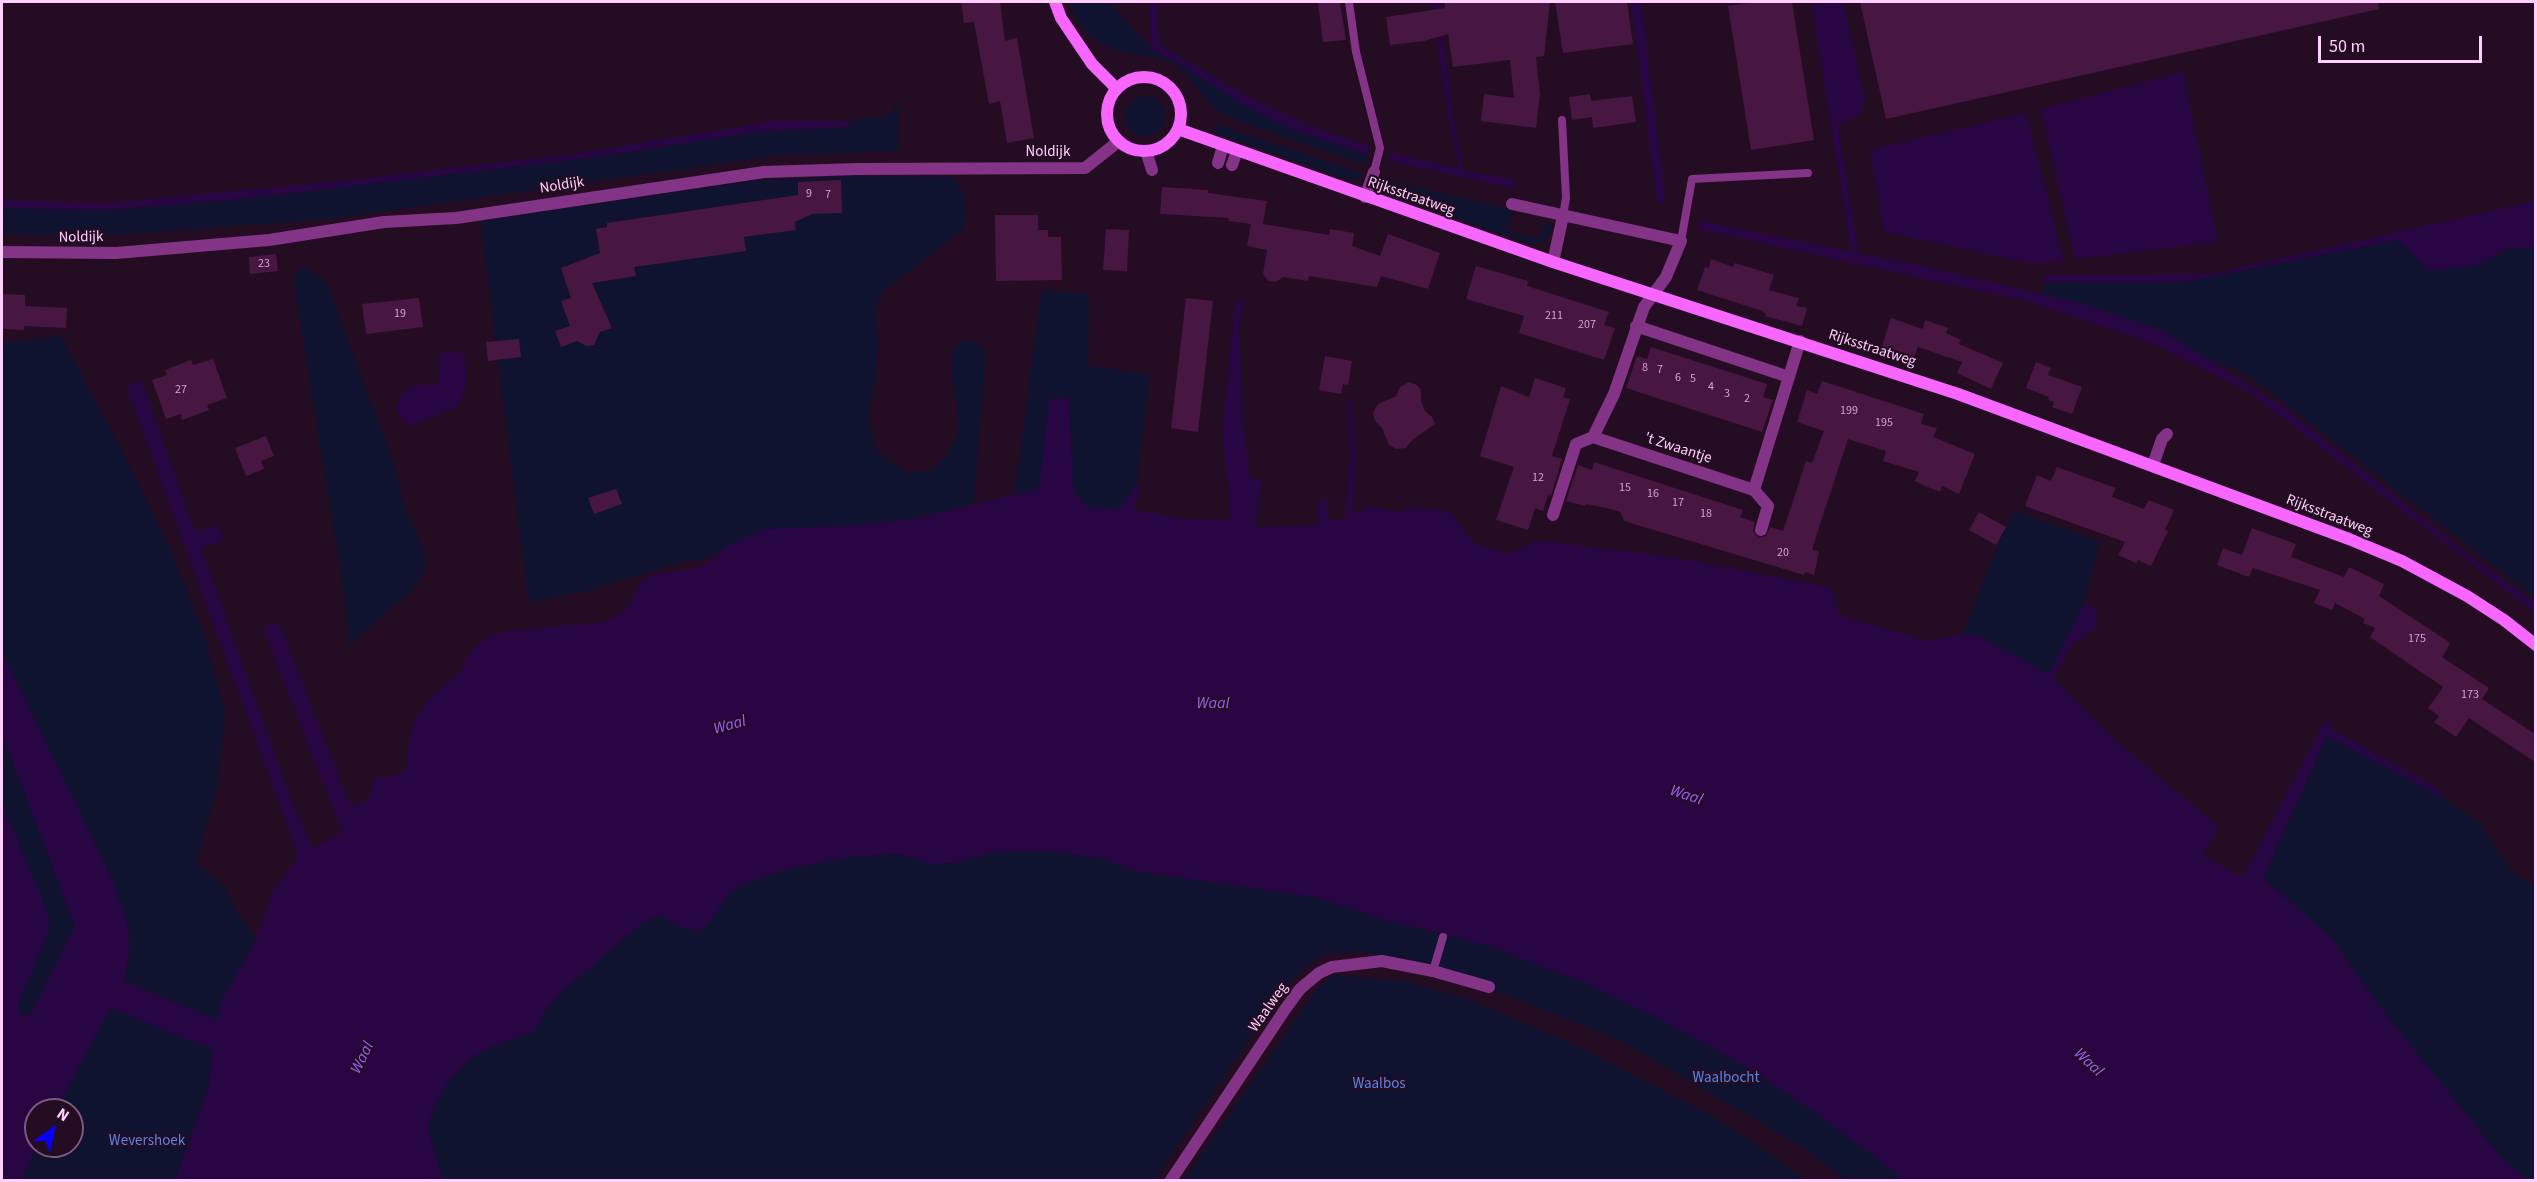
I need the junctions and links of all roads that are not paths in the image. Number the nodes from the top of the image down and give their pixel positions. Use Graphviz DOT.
graph roads {
  1 [pos="1055,2"];
  2 [pos="1349,2"];
  3 [pos="1117,89"];
  4 [pos="1562,120"];
  5 [pos="1178,129"];
  6 [pos="1119,141"];
  7 [pos="1223,146"];
  8 [pos="1146,151"];
  9 [pos="1237,151"];
  10 [pos="1218,163"];
  11 [pos="1232,165"];
  12 [pos="1152,171"];
  13 [pos="1374,172"];
  14 [pos="1808,173"];
  15 [pos="1365,197"];
  16 [pos="1512,204"];
  17 [pos="1563,216"];
  18 [pos="1681,241"];
  19 [pos="2,252"];
  20 [pos="1553,262"];
  21 [pos="1654,294"];
  22 [pos="1636,326"];
  23 [pos="1800,341"];
  24 [pos="1789,377"];
  25 [pos="2167,434"];
  26 [pos="1593,437"];
  27 [pos="2153,465"];
  28 [pos="1754,490"];
  29 [pos="1553,515"];
  30 [pos="1761,530"];
  31 [pos="2535,645"];
  32 [pos="1443,937"];
  33 [pos="1433,971"];
  34 [pos="1489,987"];
  35 [pos="1171,1180"];
  1 -- 3 [label="street"];
  2 -- 13 [label="lane"];
  3 -- 5 [label="street"];
  3 -- 6 [label="street"];
  4 -- 17 [label="lane"];
  5 -- 7 [label="street, Rijksstraatweg"];
  5 -- 8 [label="street"];
  6 -- 8 [label="street"];
  6 -- 19 [label="street, Noldijk"];
  7 -- 9 [label="street, Rijksstraatweg"];
  7 -- 10 [label="street"];
  8 -- 12 [label="street"];
  9 -- 11 [label="street"];
  9 -- 15 [label="street, Rijksstraatweg"];
  13 -- 15 [label="street"];
  14 -- 18 [label="lane"];
  15 -- 20 [label="street, Rijksstraatweg"];
  16 -- 17 [label="street"];
  17 -- 18 [label="street"];
  17 -- 20 [label="street"];
  18 -- 21 [label="street"];
  20 -- 21 [label="street, Rijksstraatweg"];
  21 -- 22 [label="street"];
  21 -- 23 [label="street, Rijksstraatweg"];
  22 -- 24 [label="street"];
  22 -- 26 [label="street"];
  23 -- 24 [label="street"];
  23 -- 27 [label="street, Rijksstraatweg"];
  24 -- 28 [label="street"];
  25 -- 27 [label="street"];
  26 -- 28 [label="street, 't Zwaantje"];
  26 -- 29 [label="street"];
  27 -- 31 [label="street, Rijksstraatweg"];
  28 -- 30 [label="street"];
  32 -- 33 [label="lane"];
  33 -- 34 [label="street, Waalweg"];
  33 -- 35 [label="street, Waalweg"];
}
